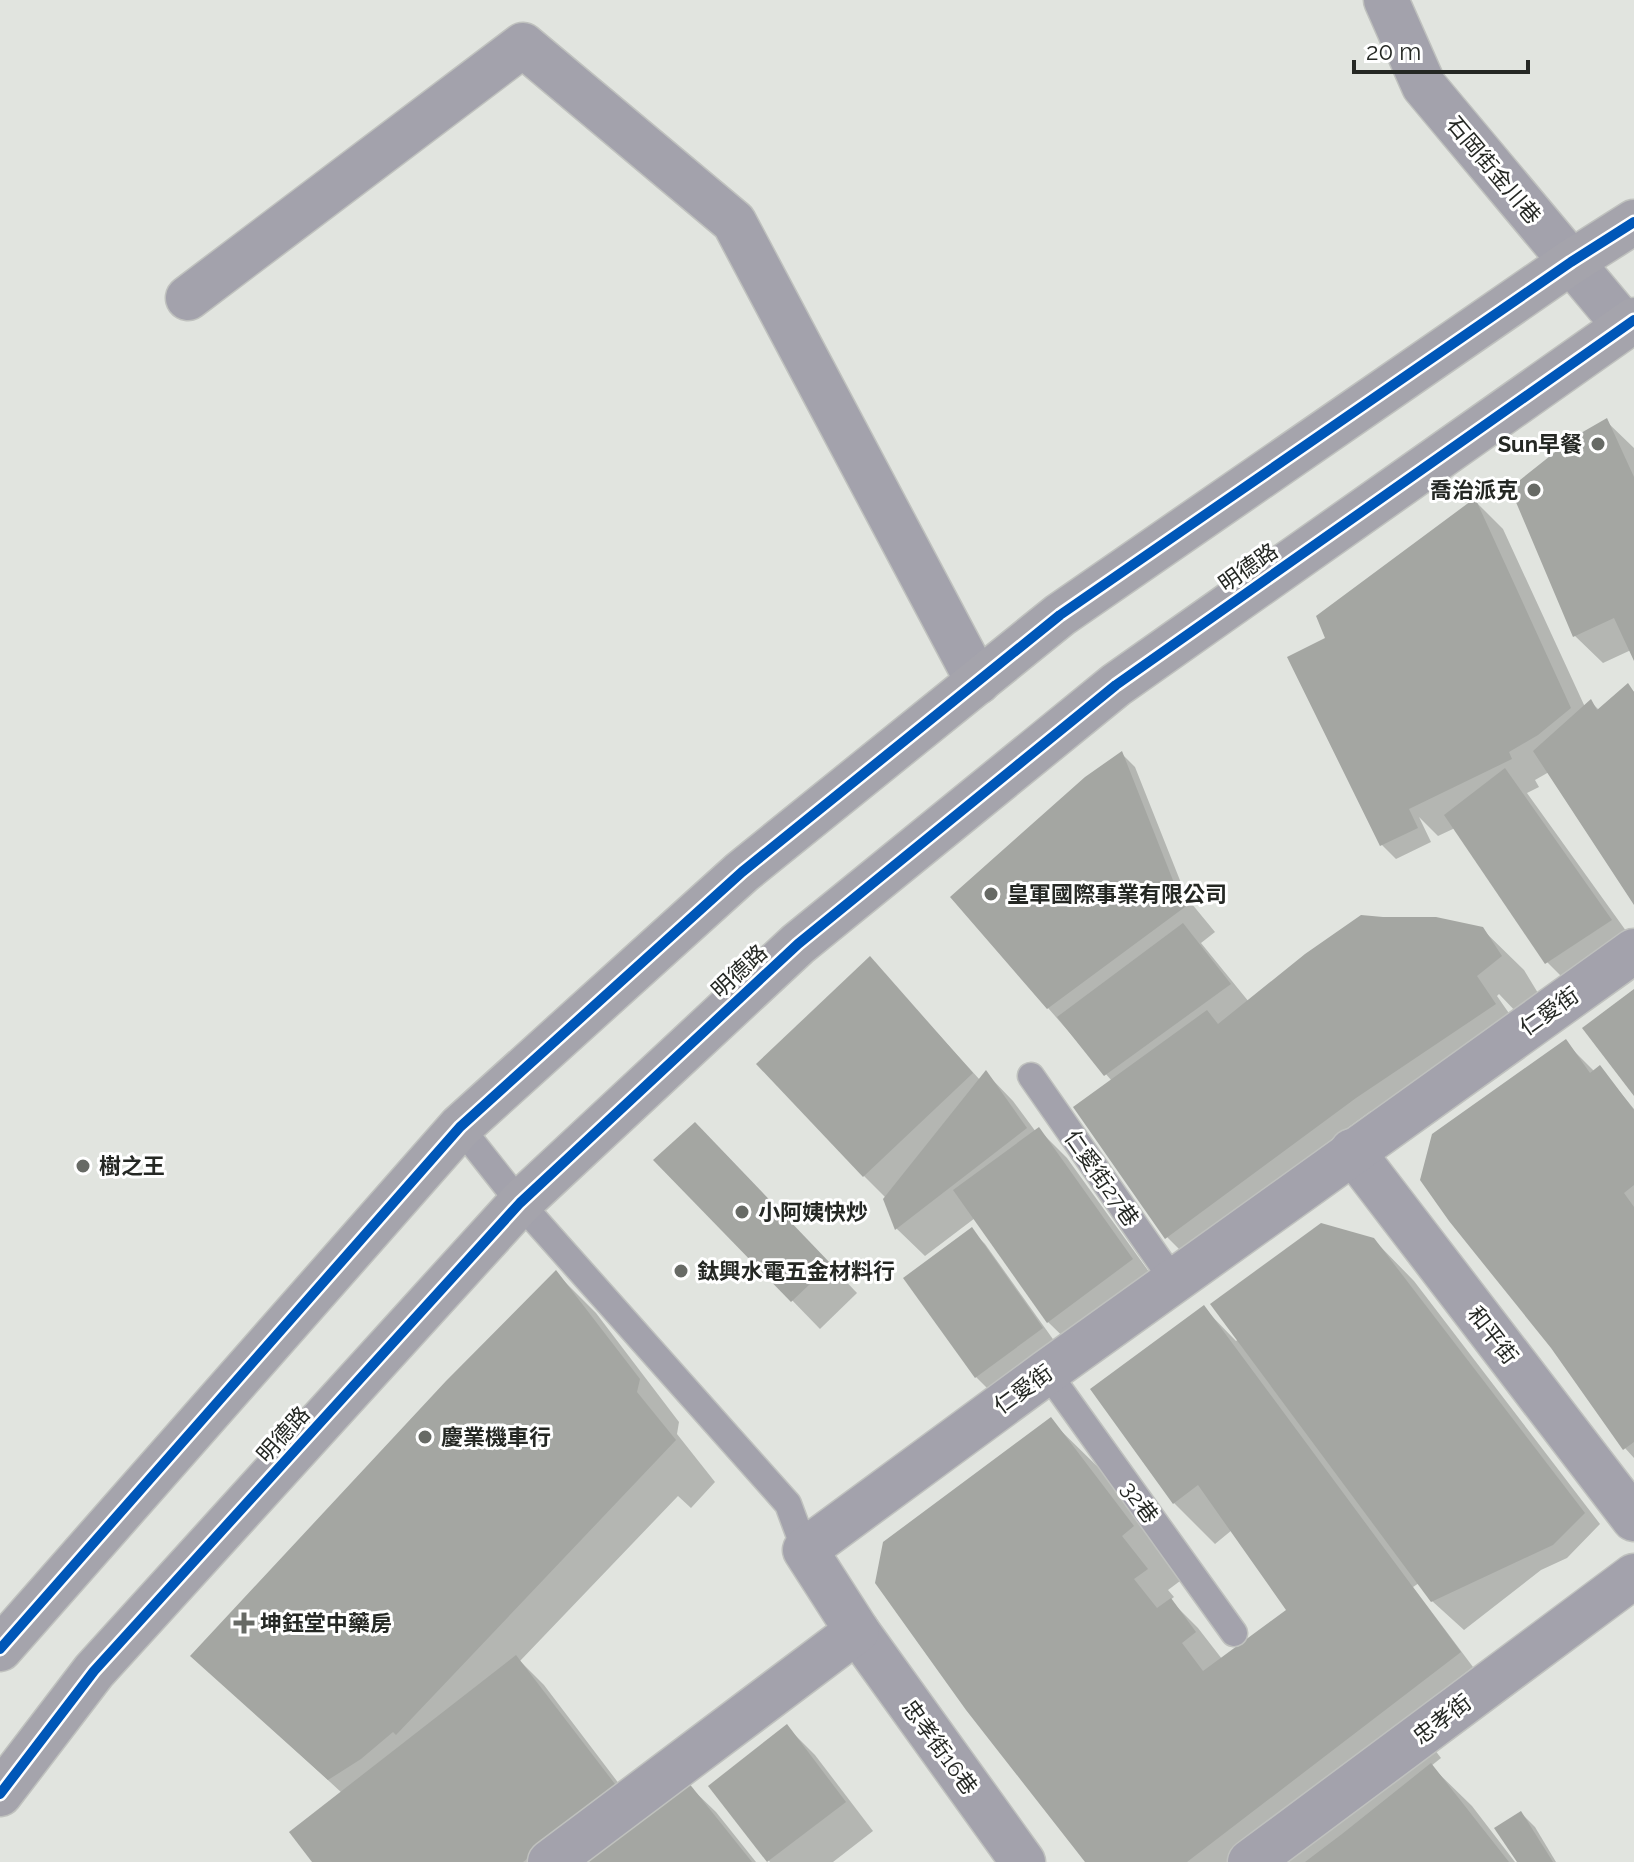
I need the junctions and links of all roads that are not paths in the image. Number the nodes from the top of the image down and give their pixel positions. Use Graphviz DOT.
graph roads {
  1 [pos="1386,0"];
  2 [pos="1634,222"];
  3 [pos="1571,262"];
  4 [pos="188,298"];
  5 [pos="1631,330"];
  6 [pos="978,682"];
  7 [pos="1634,951"];
  8 [pos="1031,1076"];
  9 [pos="460,1127"];
  10 [pos="1352,1151"];
  11 [pos="520,1203"];
  12 [pos="1173,1280"];
  13 [pos="1047,1372"];
  14 [pos="1634,1519"];
  15 [pos="805,1550"];
  16 [pos="1634,1576"];
  17 [pos="857,1631"];
  18 [pos="1234,1633"];
  19 [pos="0,1649"];
  20 [pos="0,1794"];
  21 [pos="550,1862"];
  22 [pos="1023,1862"];
  23 [pos="1250,1862"];
  1 -- 3 [label="street, 石岡街金川巷"];
  2 -- 3 [label="main road"];
  3 -- 5 [label="street, 石岡街金川巷"];
  3 -- 6 [label="main road"];
  4 -- 6 [label="street"];
  5 -- 11 [label="main road, 明德路"];
  6 -- 9 [label="main road"];
  7 -- 10 [label="street, 仁愛街"];
  8 -- 12 [label="lane, 仁愛街27巷"];
  9 -- 11 [label="lane"];
  9 -- 19 [label="main road"];
  10 -- 12 [label="street, 仁愛街"];
  10 -- 14 [label="street, 和平街"];
  11 -- 15 [label="lane"];
  11 -- 20 [label="main road, 明德路"];
  12 -- 13 [label="street, 仁愛街"];
  13 -- 15 [label="street, 仁愛街"];
  13 -- 18 [label="lane, 32巷"];
  15 -- 17 [label="street"];
  16 -- 23 [label="street, 忠孝街"];
  17 -- 21 [label="street"];
  17 -- 22 [label="street, 忠孝街16巷"];
}
